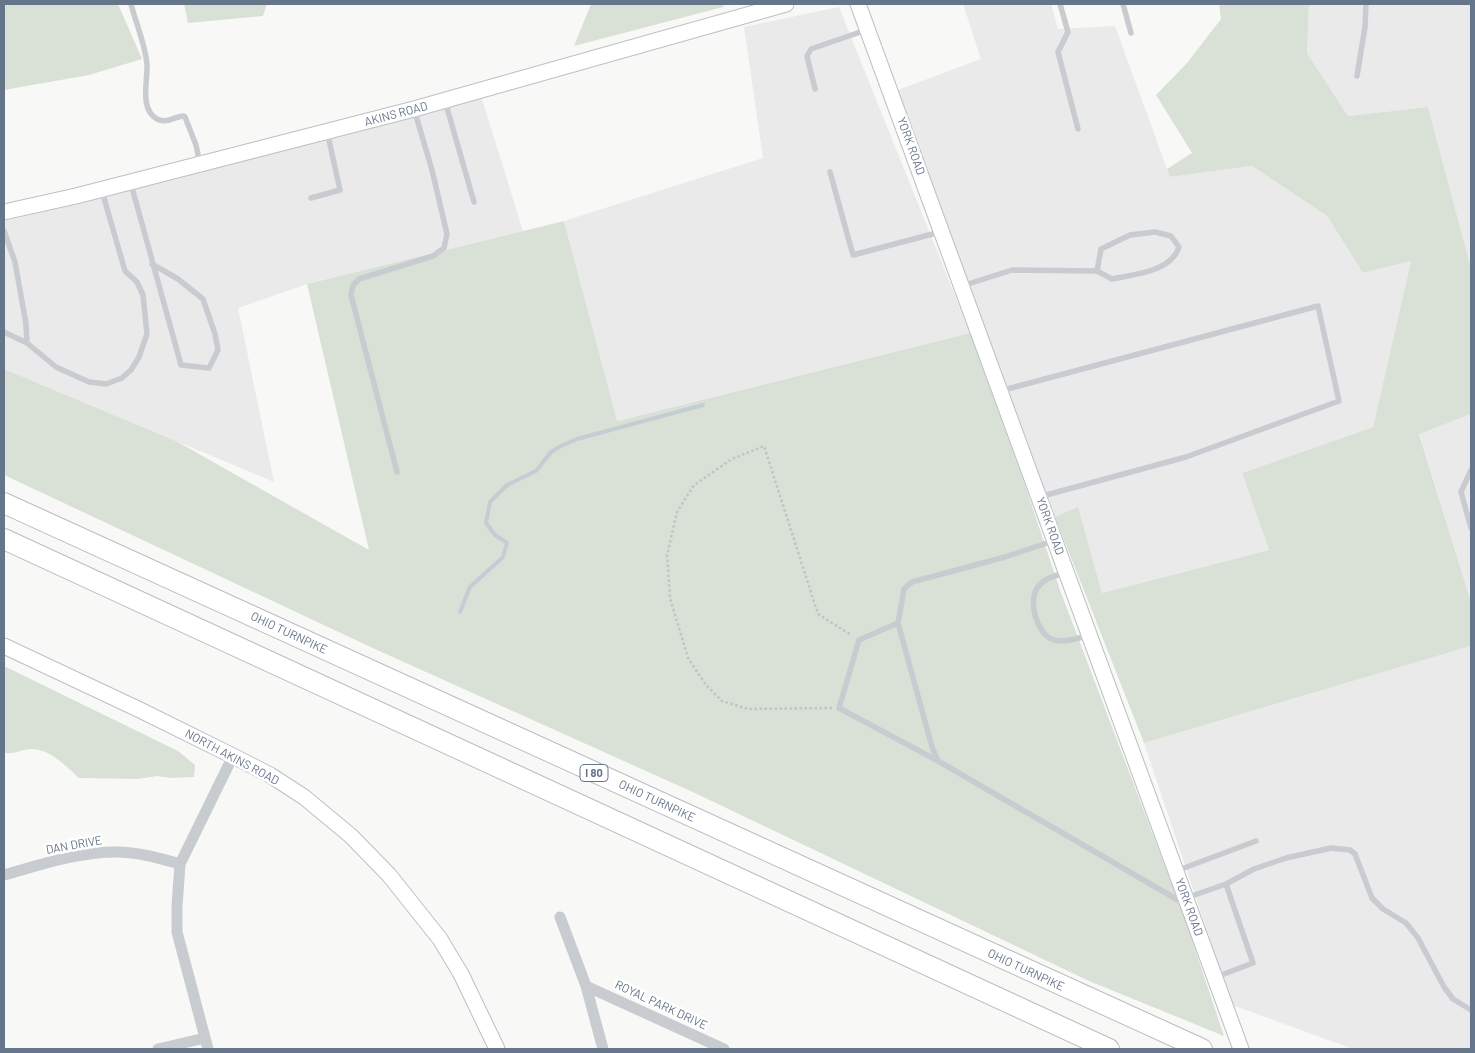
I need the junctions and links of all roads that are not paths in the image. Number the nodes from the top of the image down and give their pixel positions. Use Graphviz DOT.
graph roads {
  1 [pos="131,4"];
  2 [pos="786,4"];
  3 [pos="858,4"];
  4 [pos="1060,4"];
  5 [pos="1123,4"];
  6 [pos="1366,4"];
  7 [pos="868,30"];
  8 [pos="1130,34"];
  9 [pos="1357,76"];
  10 [pos="815,89"];
  11 [pos="446,100"];
  12 [pos="414,109"];
  13 [pos="1078,130"];
  14 [pos="327,131"];
  15 [pos="200,164"];
  16 [pos="830,172"];
  17 [pos="131,182"];
  18 [pos="101,189"];
  19 [pos="310,198"];
  20 [pos="474,202"];
  21 [pos="4,212"];
  22 [pos="4,231"];
  23 [pos="942,232"];
  24 [pos="152,264"];
  25 [pos="1097,271"];
  26 [pos="962,286"];
  27 [pos="4,332"];
  28 [pos="27,343"];
  29 [pos="1000,391"];
  30 [pos="1471,470"];
  31 [pos="397,472"];
  32 [pos="1039,497"];
  33 [pos="4,503"];
  34 [pos="1471,528"];
  35 [pos="4,540"];
  36 [pos="1055,540"];
  37 [pos="1067,573"];
  38 [pos="898,623"];
  39 [pos="1090,635"];
  40 [pos="4,646"];
  41 [pos="233,756"];
  42 [pos="938,760"];
  43 [pos="1256,841"];
  44 [pos="180,864"];
  45 [pos="1176,871"];
  46 [pos="4,875"];
  47 [pos="1226,884"];
  48 [pos="1187,902"];
  49 [pos="560,918"];
  50 [pos="1215,977"];
  51 [pos="586,986"];
  52 [pos="1471,1010"];
  53 [pos="207,1044"];
  54 [pos="1194,1046"];
  55 [pos="158,1049"];
  56 [pos="497,1049"];
  57 [pos="603,1049"];
  58 [pos="724,1049"];
  59 [pos="1109,1049"];
  60 [pos="1241,1049"];
  1 -- 15 [label="lane"];
  2 -- 11 [label="street, AKINS ROAD"];
  3 -- 7 [label="street, YORK ROAD"];
  4 -- 13 [label="lane"];
  5 -- 8 [label="lane"];
  6 -- 9 [label="lane"];
  7 -- 10 [label="lane"];
  7 -- 23 [label="street, YORK ROAD"];
  11 -- 12 [label="street, AKINS ROAD"];
  11 -- 20 [label="lane"];
  12 -- 14 [label="street, AKINS ROAD"];
  12 -- 31 [label="lane"];
  14 -- 15 [label="street, AKINS ROAD"];
  14 -- 19 [label="lane"];
  15 -- 17 [label="street, AKINS ROAD"];
  16 -- 23 [label="lane"];
  17 -- 18 [label="street, AKINS ROAD"];
  17 -- 24 [label="lane"];
  18 -- 21 [label="street, AKINS ROAD"];
  18 -- 28 [label="lane"];
  22 -- 28 [label="lane"];
  23 -- 26 [label="street, YORK ROAD"];
  24 -- 24 [label="lane"];
  25 -- 25 [label="lane"];
  25 -- 26 [label="lane"];
  26 -- 29 [label="street, YORK ROAD"];
  27 -- 28 [label="lane"];
  29 -- 32 [label="street, YORK ROAD"];
  29 -- 32 [label="lane"];
  30 -- 34 [label="lane"];
  32 -- 36 [label="street, YORK ROAD"];
  33 -- 54 [label="highway, OHIO TURNPIKE / I 80"];
  35 -- 59 [label="highway"];
  36 -- 37 [label="street, YORK ROAD"];
  36 -- 38 [label="lane"];
  37 -- 39 [label="street, YORK ROAD"];
  37 -- 39 [label="lane"];
  38 -- 42 [label="lane"];
  38 -- 42 [label="lane"];
  39 -- 45 [label="street, YORK ROAD"];
  40 -- 41 [label="street, NORTH AKINS ROAD"];
  41 -- 44 [label="street"];
  41 -- 56 [label="street, NORTH AKINS ROAD"];
  42 -- 48 [label="lane"];
  43 -- 45 [label="lane"];
  44 -- 46 [label="street, DAN DRIVE"];
  44 -- 53 [label="street"];
  45 -- 48 [label="street, YORK ROAD"];
  47 -- 48 [label="lane"];
  47 -- 50 [label="lane"];
  47 -- 52 [label="lane"];
  48 -- 50 [label="street, YORK ROAD"];
  49 -- 51 [label="street"];
  50 -- 60 [label="street, YORK ROAD"];
  51 -- 57 [label="street"];
  51 -- 58 [label="street, ROYAL PARK DRIVE"];
  53 -- 55 [label="street"];
}
